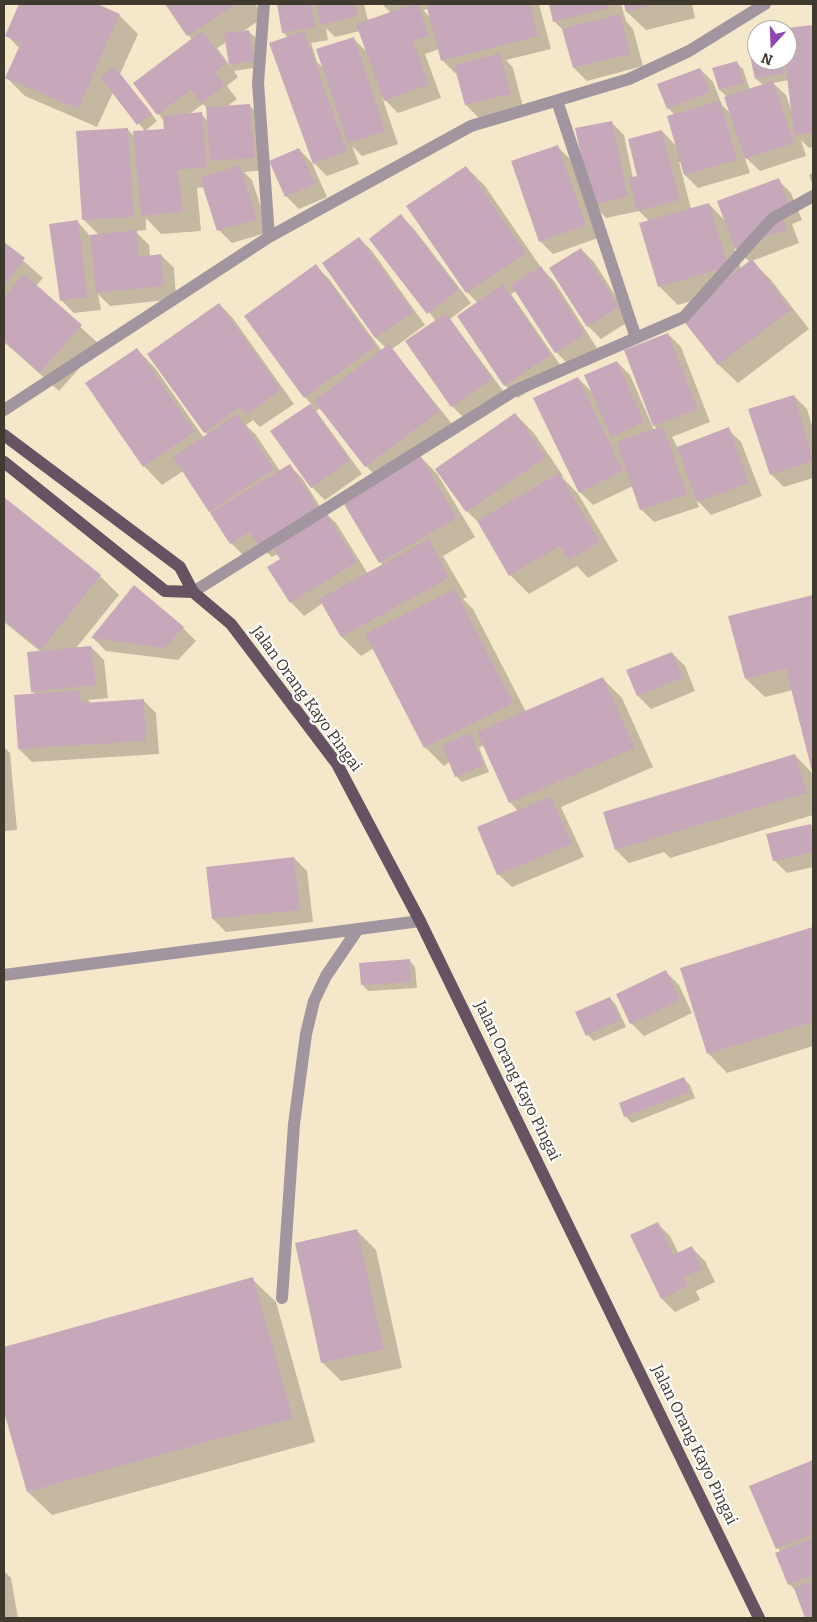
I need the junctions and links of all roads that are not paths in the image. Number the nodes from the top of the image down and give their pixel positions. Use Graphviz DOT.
graph roads {
  1 [pos="264,4"];
  2 [pos="765,4"];
  3 [pos="557,101"];
  4 [pos="813,196"];
  5 [pos="269,237"];
  6 [pos="636,338"];
  7 [pos="4,410"];
  8 [pos="4,435"];
  9 [pos="4,462"];
  10 [pos="193,592"];
  11 [pos="420,921"];
  12 [pos="358,929"];
  13 [pos="4,975"];
  14 [pos="282,1298"];
  15 [pos="759,1618"];
  1 -- 5 [label="street"];
  2 -- 3 [label="street"];
  3 -- 5 [label="street"];
  3 -- 6 [label="street"];
  4 -- 6 [label="street"];
  5 -- 7 [label="street"];
  6 -- 10 [label="street"];
  8 -- 10 [label="main road, Jalan Orang Kayo Pingai"];
  9 -- 10 [label="main road"];
  10 -- 11 [label="main road, Jalan Orang Kayo Pingai"];
  11 -- 12 [label="street"];
  11 -- 15 [label="main road, Jalan Orang Kayo Pingai"];
  12 -- 13 [label="street"];
  12 -- 14 [label="street"];
}
